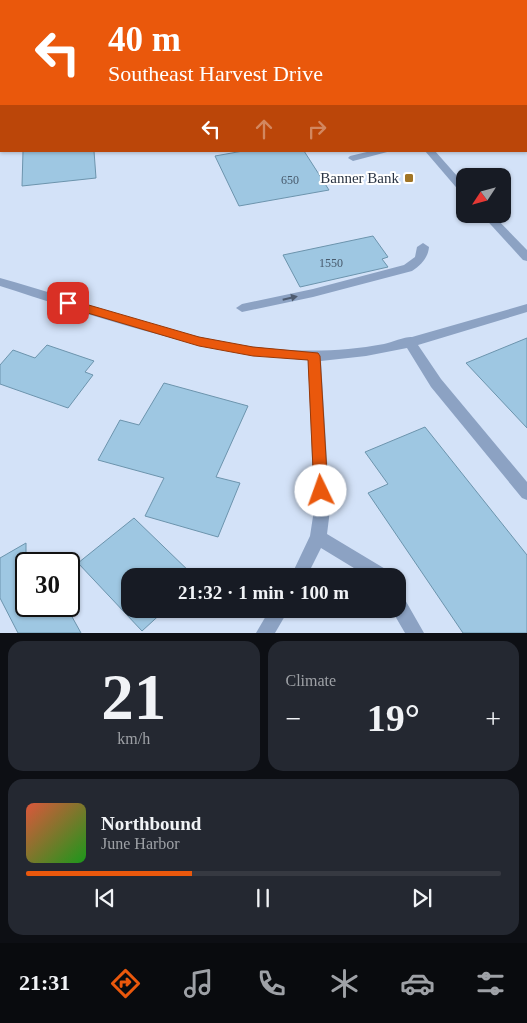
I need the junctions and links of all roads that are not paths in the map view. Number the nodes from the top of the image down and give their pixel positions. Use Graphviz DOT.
graph roads {
  1 [pos="381,152"];
  2 [pos="431,152"];
  3 [pos="353,158"];
  4 [pos="456,181"];
  5 [pos="495,223"];
  6 [pos="422,246"];
  7 [pos="527,257"];
  8 [pos="0,282"];
  9 [pos="242,308"];
  10 [pos="527,308"];
  11 [pos="409,342"];
  12 [pos="314,356"];
  13 [pos="527,493"];
  14 [pos="318,537"];
  15 [pos="303,568"];
  16 [pos="368,568"];
  17 [pos="274,618"];
  18 [pos="406,618"];
  19 [pos="265,633"];
  20 [pos="415,633"];
  1 -- 3 [label="street"];
  2 -- 4 [label="street"];
  5 -- 7 [label="street"];
  9 -- 6 [label="street, one-way"];
  8 -- 12 [label="street"];
  10 -- 11 [label="street"];
  11 -- 12 [label="street"];
  11 -- 13 [label="street"];
  12 -- 14 [label="street"];
  14 -- 15 [label="street"];
  14 -- 16 [label="street"];
  17 -- 19 [label="street"];
  18 -- 20 [label="street"];
}
